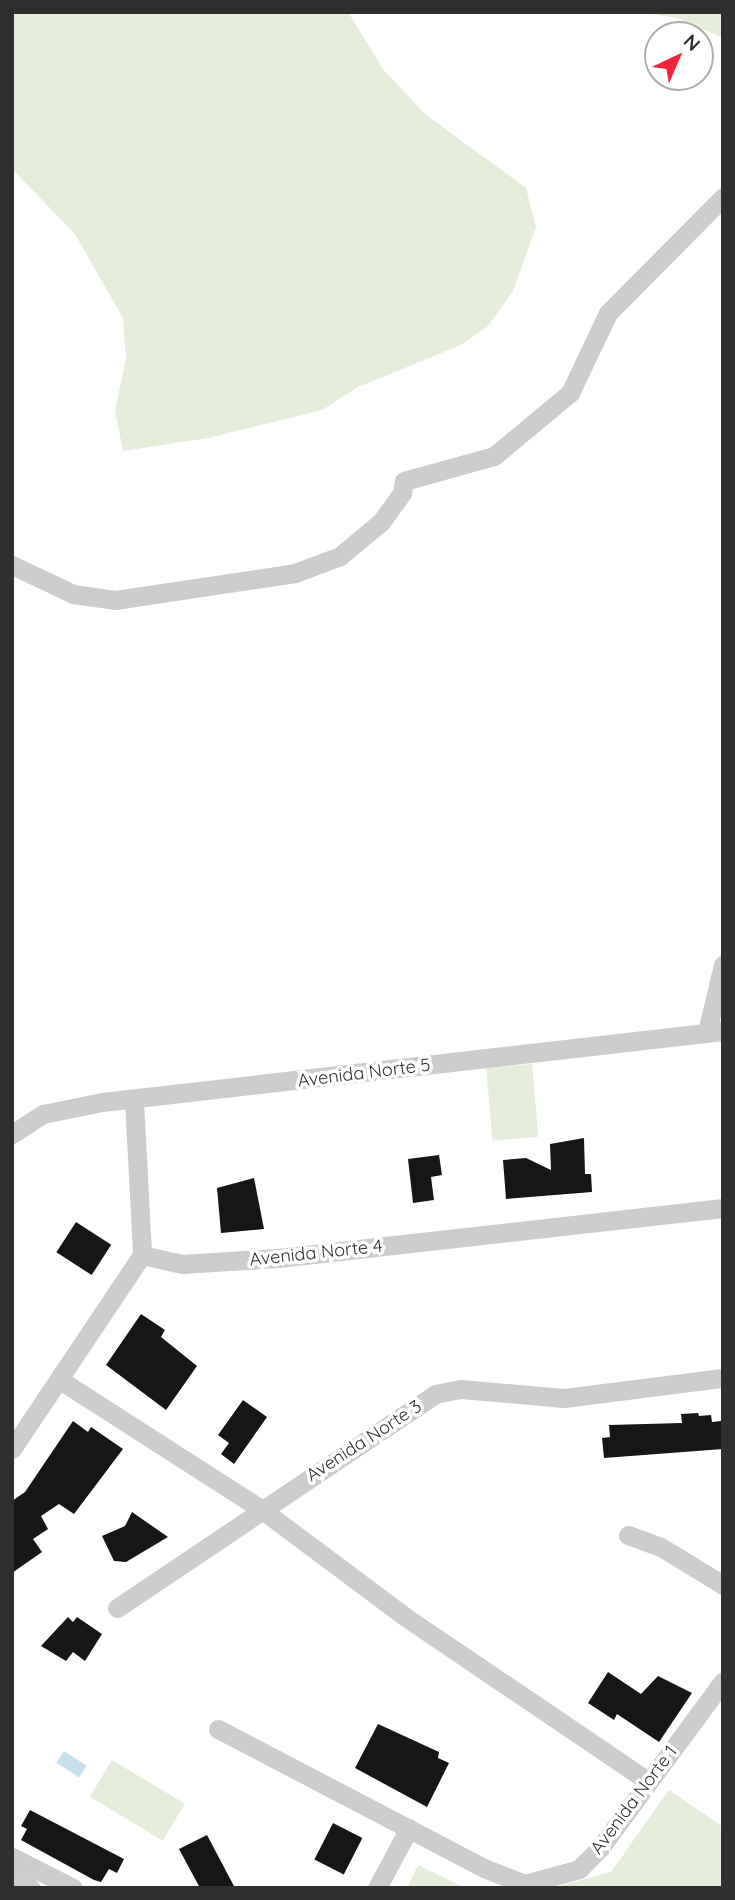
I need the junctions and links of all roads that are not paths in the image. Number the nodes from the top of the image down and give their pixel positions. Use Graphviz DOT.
graph roads {
  1 [pos="723,198"];
  2 [pos="12,565"];
  3 [pos="723,965"];
  4 [pos="715,1031"];
  5 [pos="134,1100"];
  6 [pos="12,1134"];
  7 [pos="723,1208"];
  8 [pos="142,1255"];
  9 [pos="723,1378"];
  10 [pos="60,1380"];
  11 [pos="12,1449"];
  12 [pos="261,1509"];
  13 [pos="628,1535"];
  14 [pos="723,1586"];
  15 [pos="117,1608"];
  16 [pos="723,1681"];
  17 [pos="218,1729"];
  18 [pos="648,1781"];
  19 [pos="409,1828"];
  20 [pos="12,1857"];
  21 [pos="12,1878"];
  22 [pos="31,1888"];
  23 [pos="73,1888"];
  24 [pos="377,1888"];
  1 -- 2 [label="street"];
  3 -- 4 [label="street"];
  4 -- 5 [label="street, Avenida Norte 5"];
  5 -- 6 [label="street, Avenida Norte 5"];
  5 -- 8 [label="street"];
  7 -- 8 [label="street, Avenida Norte 4"];
  8 -- 10 [label="street"];
  9 -- 12 [label="street, Avenida Norte 3"];
  10 -- 11 [label="street"];
  10 -- 12 [label="street"];
  12 -- 15 [label="street, Avenida Norte 3"];
  12 -- 18 [label="street"];
  13 -- 14 [label="street"];
  16 -- 18 [label="street, Avenida Norte 1"];
  17 -- 19 [label="street, Avenida Norte 1"];
  18 -- 19 [label="street, Avenida Norte 1"];
  19 -- 24 [label="street"];
  20 -- 23 [label="street"];
  21 -- 22 [label="street"];
}
